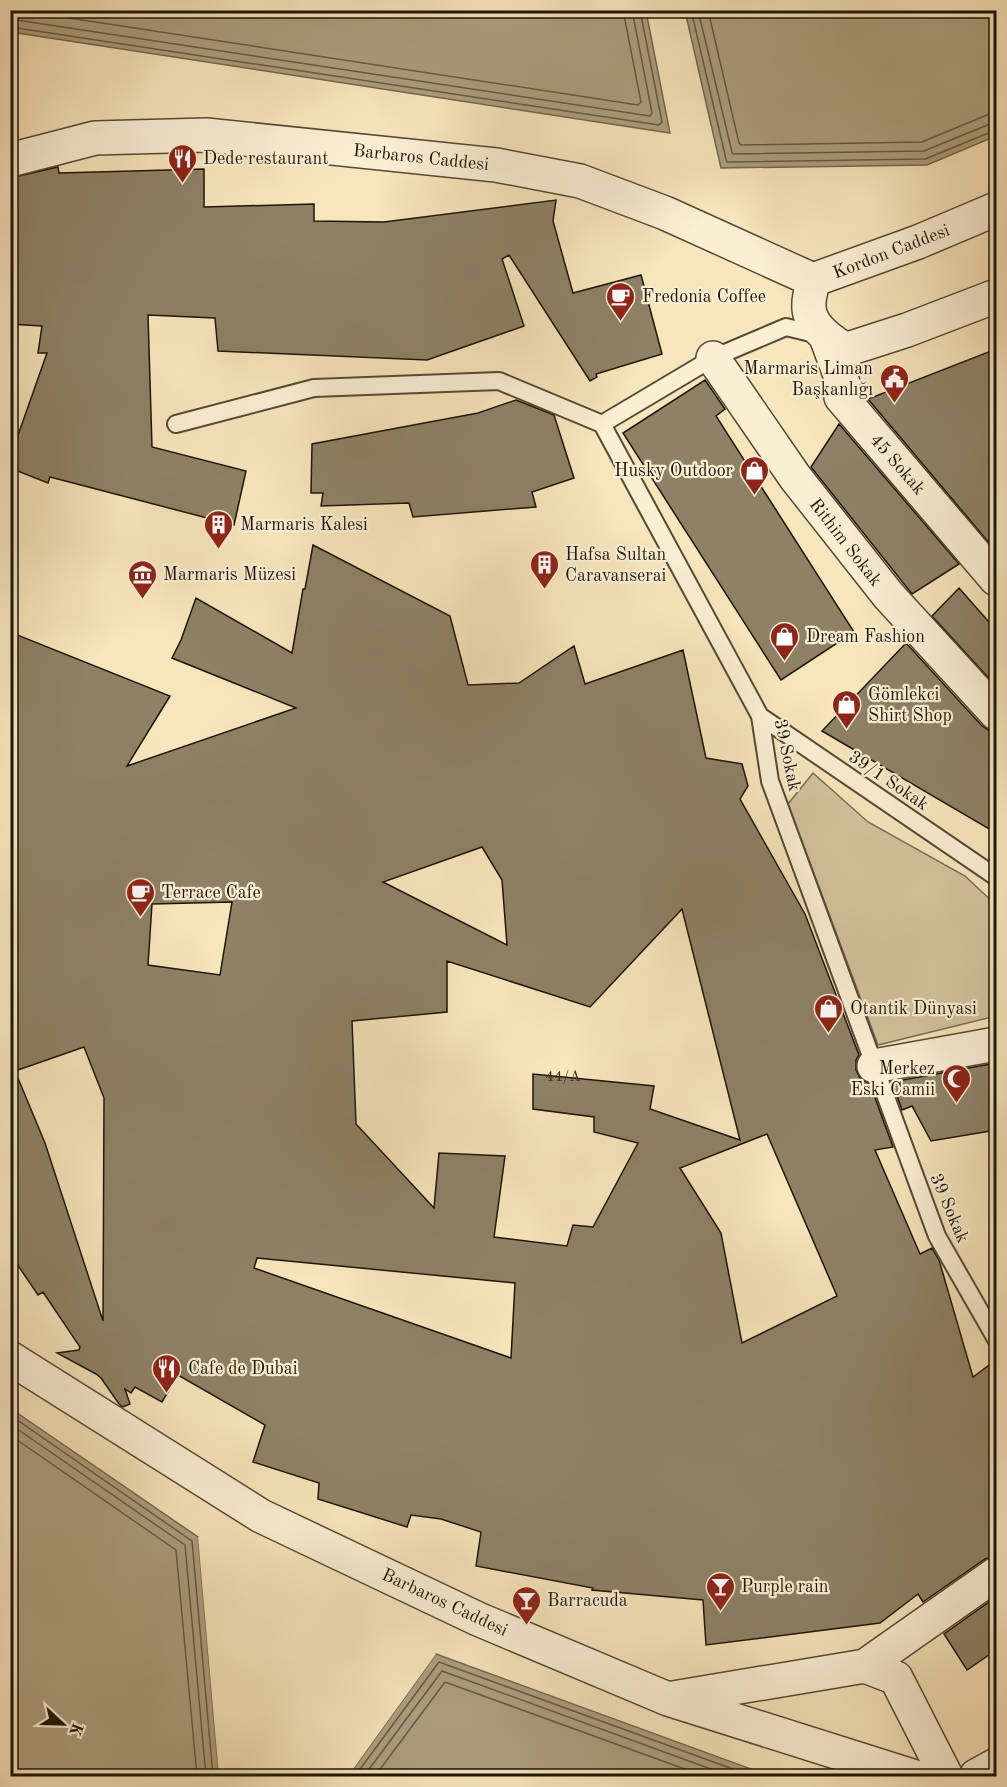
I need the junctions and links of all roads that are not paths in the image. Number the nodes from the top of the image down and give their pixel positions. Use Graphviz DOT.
graph roads {
  1 [pos="10,160"];
  2 [pos="996,209"];
  3 [pos="813,280"];
  4 [pos="996,296"];
  5 [pos="826,337"];
  6 [pos="713,358"];
  7 [pos="176,424"];
  8 [pos="602,424"];
  9 [pos="995,576"];
  10 [pos="996,713"];
  11 [pos="760,716"];
  12 [pos="996,877"];
  13 [pos="996,1044"];
  14 [pos="874,1066"];
  15 [pos="996,1339"];
  16 [pos="10,1358"];
  17 [pos="996,1574"];
  18 [pos="865,1666"];
  19 [pos="668,1699"];
  20 [pos="996,1765"];
  21 [pos="912,1776"];
  22 [pos="946,1776"];
  23 [pos="976,1776"];
  1 -- 3 [label="street, Barbaros Caddesi"];
  2 -- 3 [label="street, Kordon Caddesi"];
  3 -- 5 [label="street, Kordon Caddesi"];
  4 -- 5 [label="street"];
  5 -- 6 [label="lane"];
  5 -- 9 [label="street, 45 Sokak"];
  6 -- 8 [label="lane"];
  6 -- 10 [label="street, Rithim Sokak"];
  7 -- 8 [label="lane"];
  8 -- 11 [label="lane, 39 Sokak"];
  11 -- 12 [label="lane, 39/1 Sokak"];
  11 -- 14 [label="lane, 39 Sokak"];
  13 -- 14 [label="street"];
  14 -- 15 [label="lane, 39 Sokak"];
  16 -- 19 [label="street, Barbaros Caddesi"];
  17 -- 18 [label="street"];
  18 -- 19 [label="street"];
  18 -- 22 [label="street"];
  19 -- 21 [label="street, Barbaros Caddesi"];
  20 -- 23 [label="street"];
}
